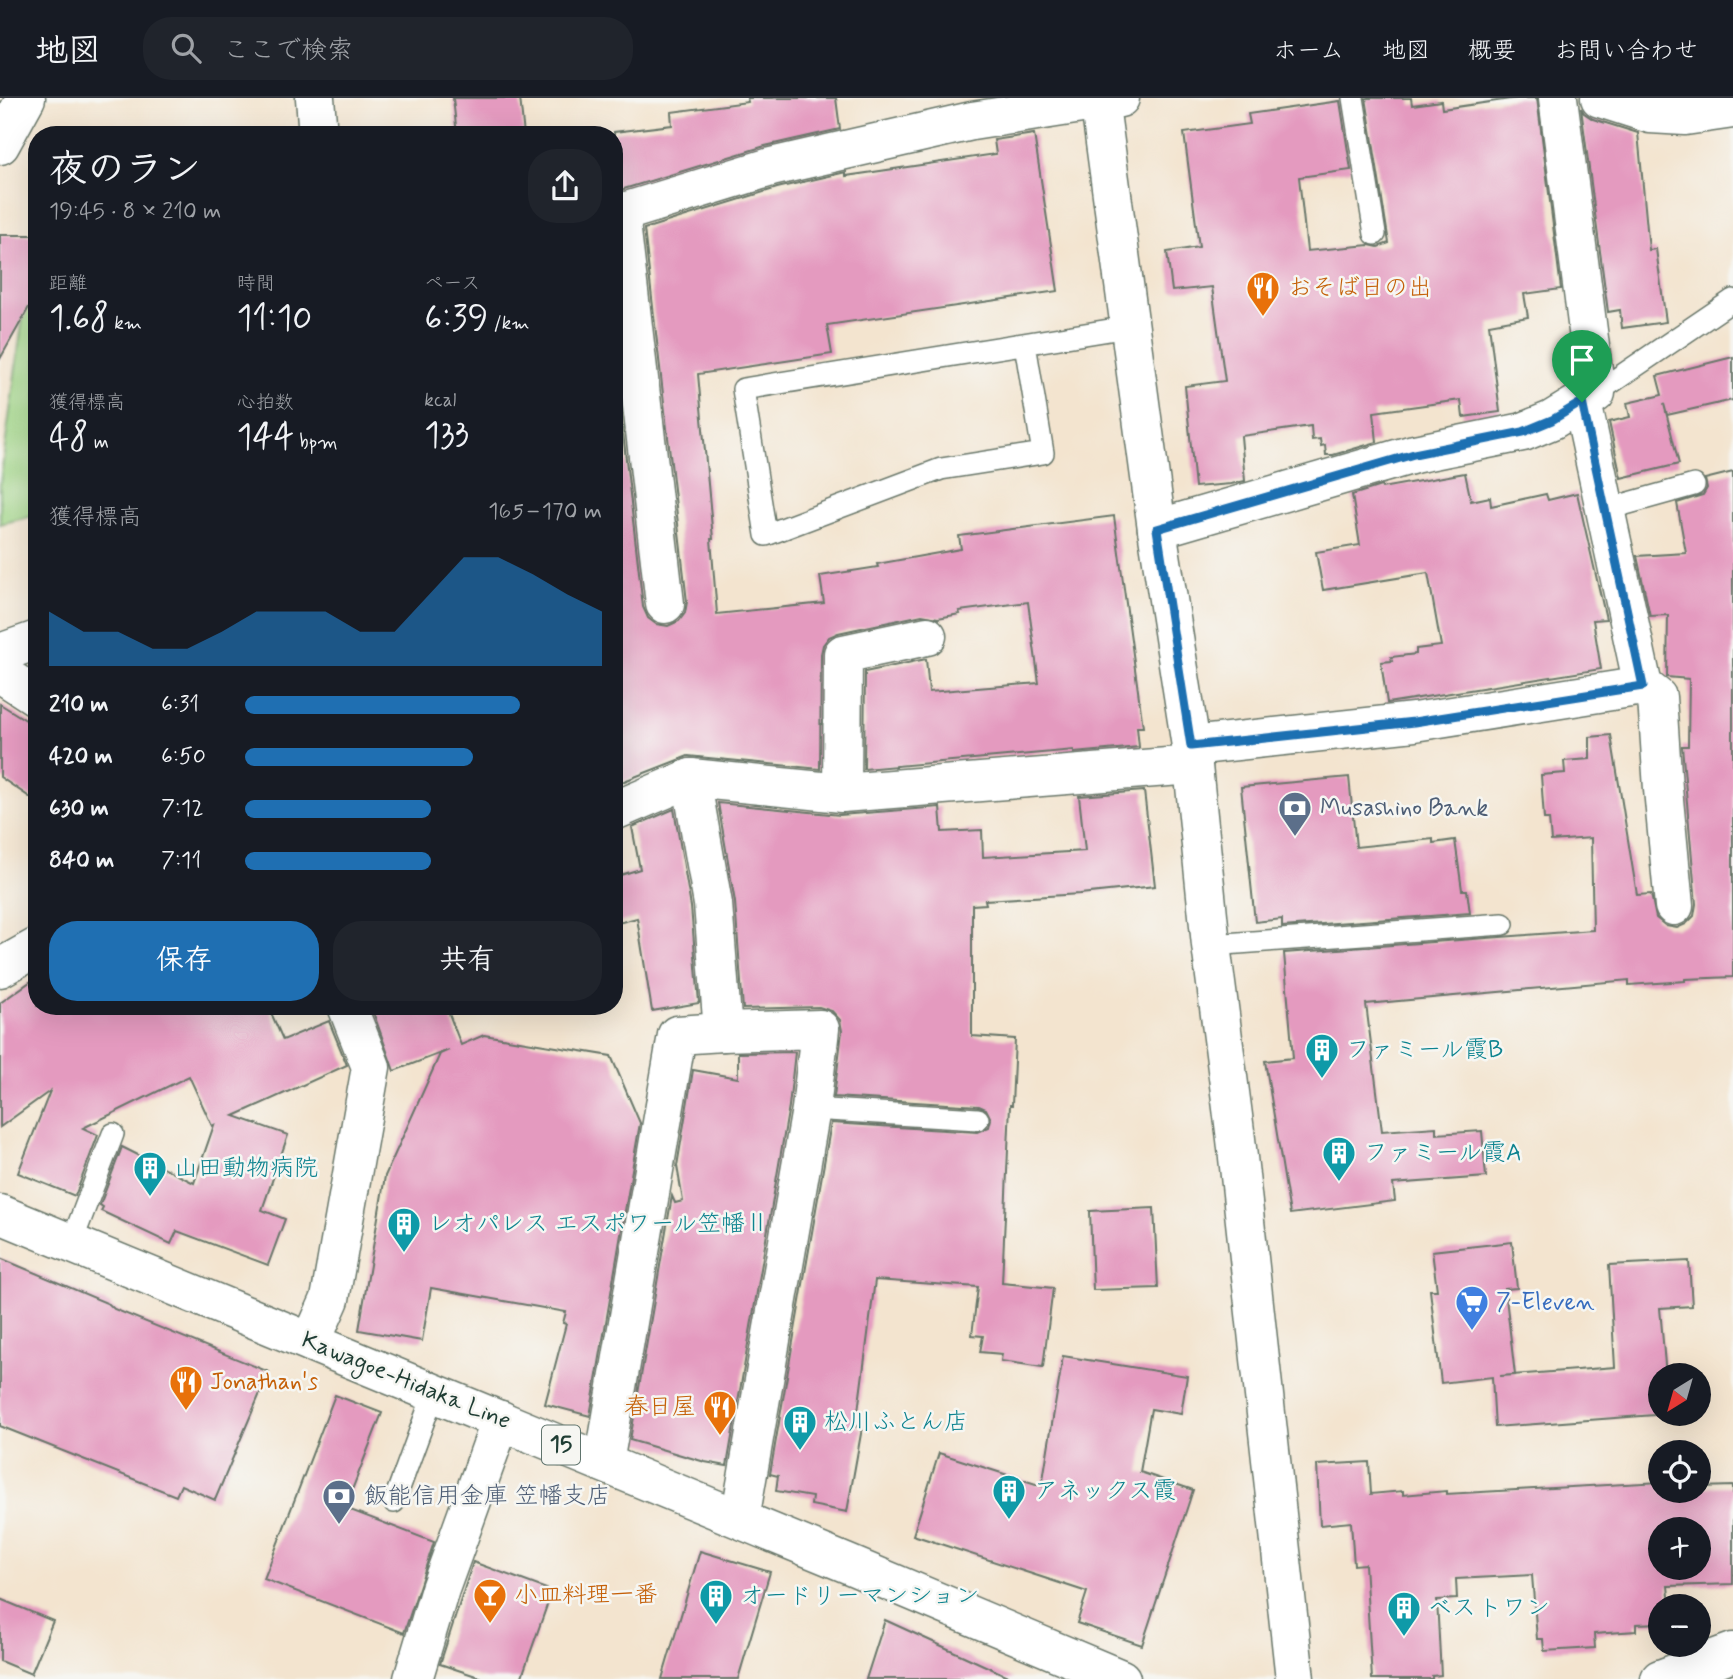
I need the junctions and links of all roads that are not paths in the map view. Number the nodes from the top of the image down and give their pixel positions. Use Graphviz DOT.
graph roads {
  1 [pos="27,98"];
  2 [pos="314,98"];
  3 [pos="1353,98"];
  4 [pos="1558,98"];
  5 [pos="1600,98"];
  6 [pos="1106,99"];
  7 [pos="0,100"];
  8 [pos="1733,109"];
  9 [pos="317,126"];
  10 [pos="0,145"];
  11 [pos="623,213"];
  12 [pos="1375,234"];
  13 [pos="623,264"];
  14 [pos="1733,300"];
  15 [pos="1128,327"];
  16 [pos="1025,344"];
  17 [pos="1589,397"];
  18 [pos="1694,485"];
  19 [pos="1604,510"];
  20 [pos="1157,529"];
  21 [pos="665,604"];
  22 [pos="927,636"];
  23 [pos="28,643"];
  24 [pos="0,653"];
  25 [pos="0,673"];
  26 [pos="1643,686"];
  27 [pos="28,691"];
  28 [pos="1192,756"];
  29 [pos="691,778"];
  30 [pos="842,793"];
  31 [pos="623,807"];
  32 [pos="1674,906"];
  33 [pos="1503,923"];
  34 [pos="1211,945"];
  35 [pos="28,952"];
  36 [pos="0,968"];
  37 [pos="351,1015"];
  38 [pos="723,1032"];
  39 [pos="811,1109"];
  40 [pos="978,1119"];
  41 [pos="113,1134"];
  42 [pos="0,1214"];
  43 [pos="71,1244"];
  44 [pos="311,1342"];
  45 [pos="434,1393"];
  46 [pos="501,1420"];
  47 [pos="604,1463"];
  48 [pos="394,1502"];
  49 [pos="740,1519"];
  50 [pos="1733,1652"];
  51 [pos="413,1679"];
  52 [pos="1121,1679"];
  53 [pos="1295,1679"];
  54 [pos="1660,1679"];
  1 -- 7 [label="street"];
  1 -- 10 [label="street"];
  2 -- 9 [label="street"];
  3 -- 12 [label="lane"];
  4 -- 17 [label="street"];
  5 -- 8 [label="street"];
  6 -- 11 [label="street"];
  6 -- 15 [label="street"];
  13 -- 21 [label="street"];
  14 -- 17 [label="lane"];
  15 -- 16 [label="lane"];
  15 -- 20 [label="street"];
  16 -- 16 [label="lane"];
  17 -- 19 [label="street"];
  17 -- 20 [label="street"];
  18 -- 19 [label="lane"];
  19 -- 26 [label="street"];
  20 -- 28 [label="street"];
  22 -- 30 [label="street"];
  23 -- 24 [label="street"];
  25 -- 27 [label="street"];
  26 -- 28 [label="street"];
  26 -- 32 [label="street"];
  28 -- 30 [label="street"];
  28 -- 34 [label="street"];
  29 -- 30 [label="street"];
  29 -- 31 [label="street"];
  29 -- 38 [label="street"];
  33 -- 34 [label="lane"];
  34 -- 53 [label="street"];
  35 -- 36 [label="street"];
  37 -- 44 [label="street"];
  38 -- 39 [label="street"];
  38 -- 47 [label="street"];
  39 -- 40 [label="lane"];
  39 -- 49 [label="street"];
  41 -- 43 [label="lane"];
  42 -- 43 [label="street, Kawagoe-Hidaka Line / 15"];
  43 -- 44 [label="street, Kawagoe-Hidaka Line / 15"];
  44 -- 45 [label="street, Kawagoe-Hidaka Line / 15"];
  45 -- 46 [label="street, Kawagoe-Hidaka Line / 15"];
  45 -- 48 [label="lane"];
  46 -- 47 [label="street, Kawagoe-Hidaka Line / 15"];
  46 -- 51 [label="street"];
  47 -- 49 [label="street, Kawagoe-Hidaka Line / 15"];
  49 -- 52 [label="street, Kawagoe-Hidaka Line / 15"];
  50 -- 54 [label="street"];
}
